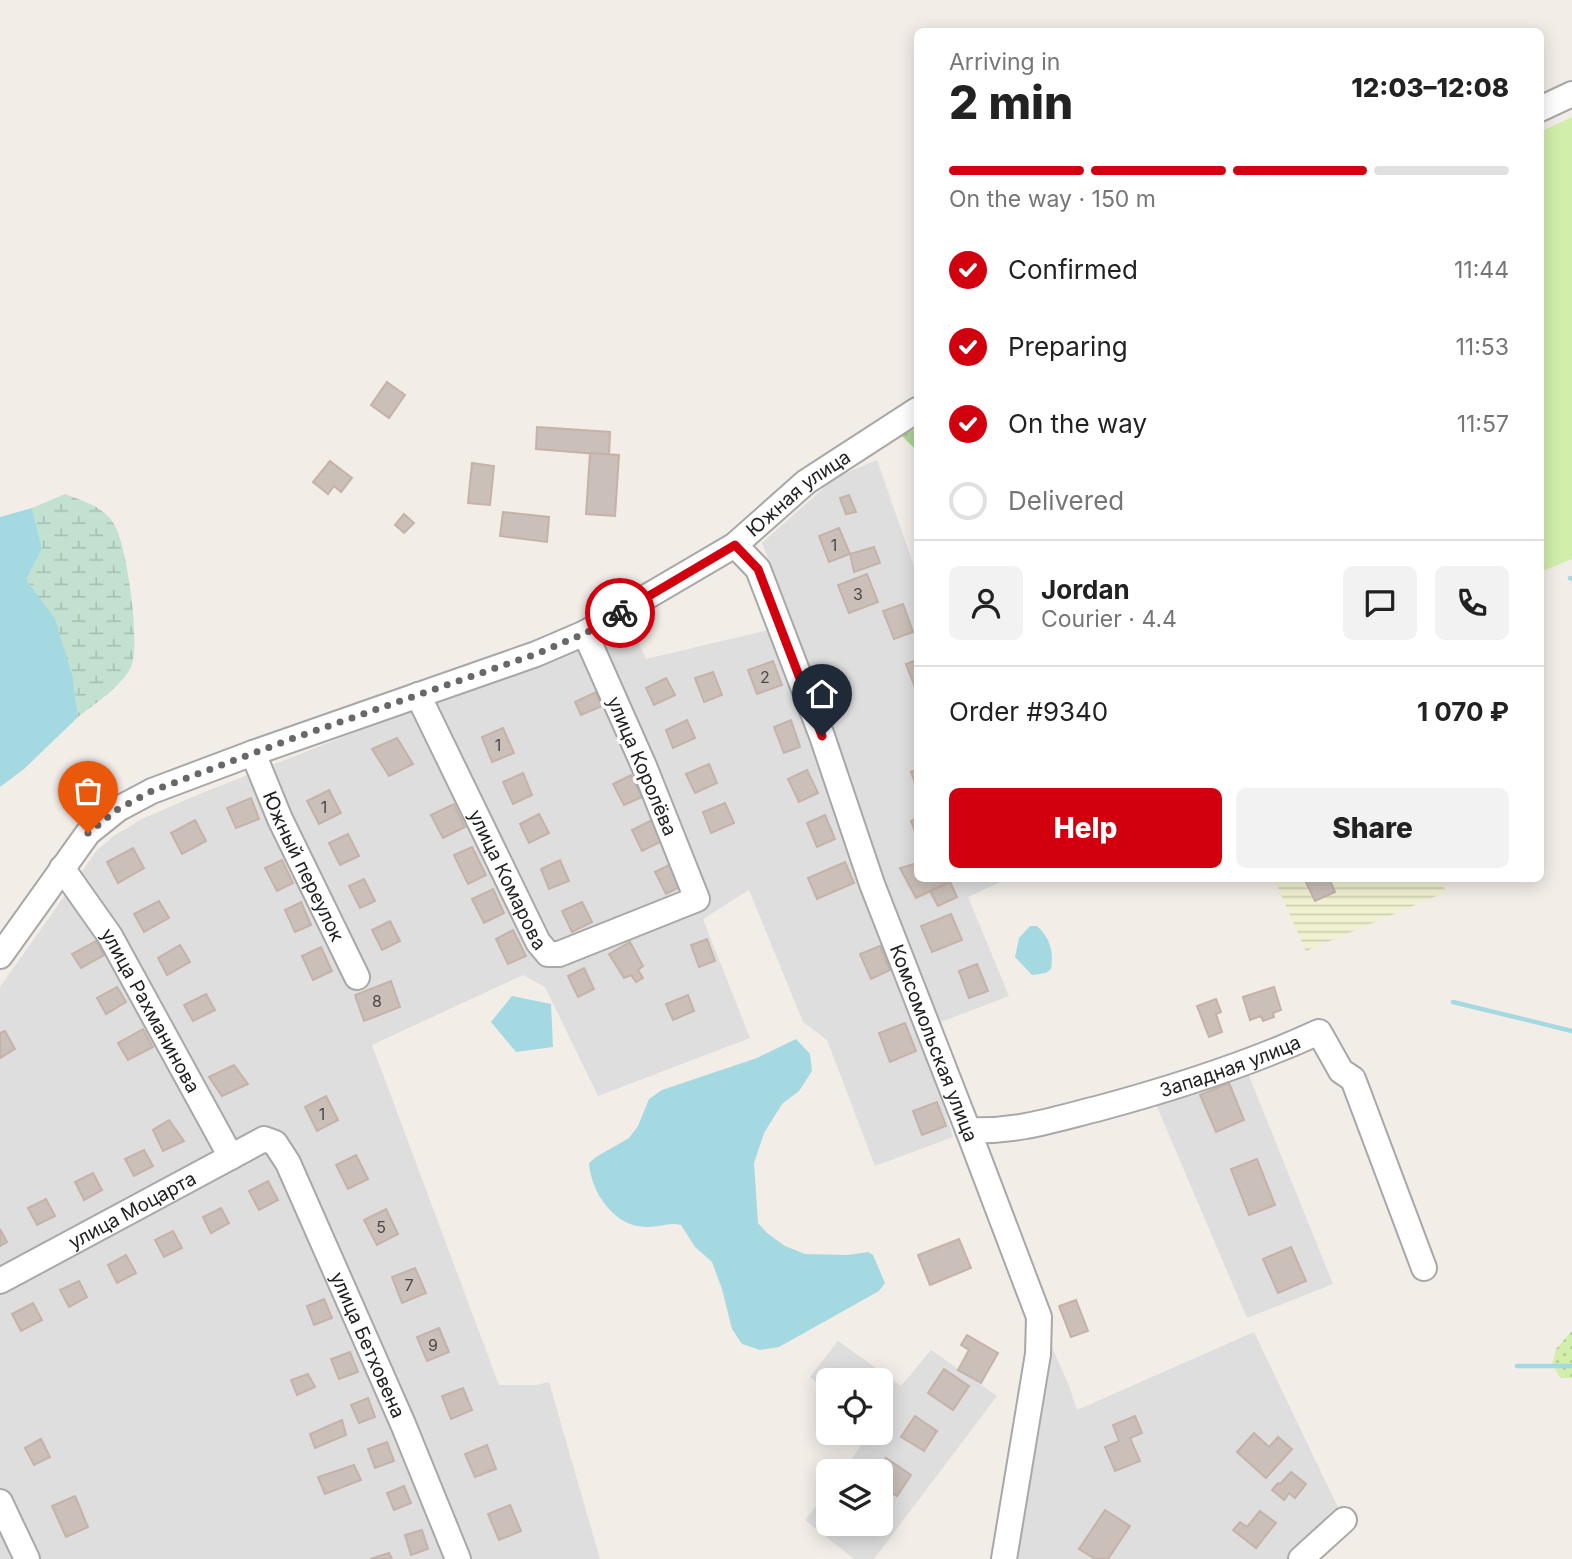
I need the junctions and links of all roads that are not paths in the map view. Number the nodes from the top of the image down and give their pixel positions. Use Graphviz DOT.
graph roads {
  1 [pos="1572,94"];
  2 [pos="1544,107"];
  3 [pos="914,412"];
  4 [pos="735,545"];
  5 [pos="586,633"];
  6 [pos="418,695"];
  7 [pos="253,752"];
  8 [pos="62,868"];
  9 [pos="697,899"];
  10 [pos="0,956"];
  11 [pos="357,977"];
  12 [pos="968,1130"];
  13 [pos="264,1139"];
  14 [pos="231,1157"];
  15 [pos="1424,1268"];
  16 [pos="0,1281"];
  17 [pos="0,1502"];
  18 [pos="1344,1520"];
  19 [pos="27,1559"];
  20 [pos="458,1559"];
  21 [pos="1003,1559"];
  22 [pos="1301,1559"];
  1 -- 2 [label="street"];
  3 -- 4 [label="street, Южная улица"];
  4 -- 5 [label="street, Южная улица"];
  4 -- 12 [label="street, Комсомольская улица"];
  5 -- 6 [label="street, Южная улица"];
  5 -- 9 [label="street, улица Королёва"];
  6 -- 7 [label="street, Южная улица"];
  6 -- 9 [label="street, улица Комарова"];
  7 -- 8 [label="street, Южная улица"];
  7 -- 11 [label="street, Южный переулок"];
  8 -- 10 [label="street, Южная улица"];
  8 -- 14 [label="street, улица Рахманинова"];
  12 -- 15 [label="street, Западная улица"];
  12 -- 21 [label="street, Комсомольская улица"];
  13 -- 14 [label="street, улица Моцарта"];
  13 -- 20 [label="street, улица Бетховена"];
  14 -- 16 [label="street, улица Моцарта"];
  17 -- 19 [label="street"];
  18 -- 22 [label="street"];
}
